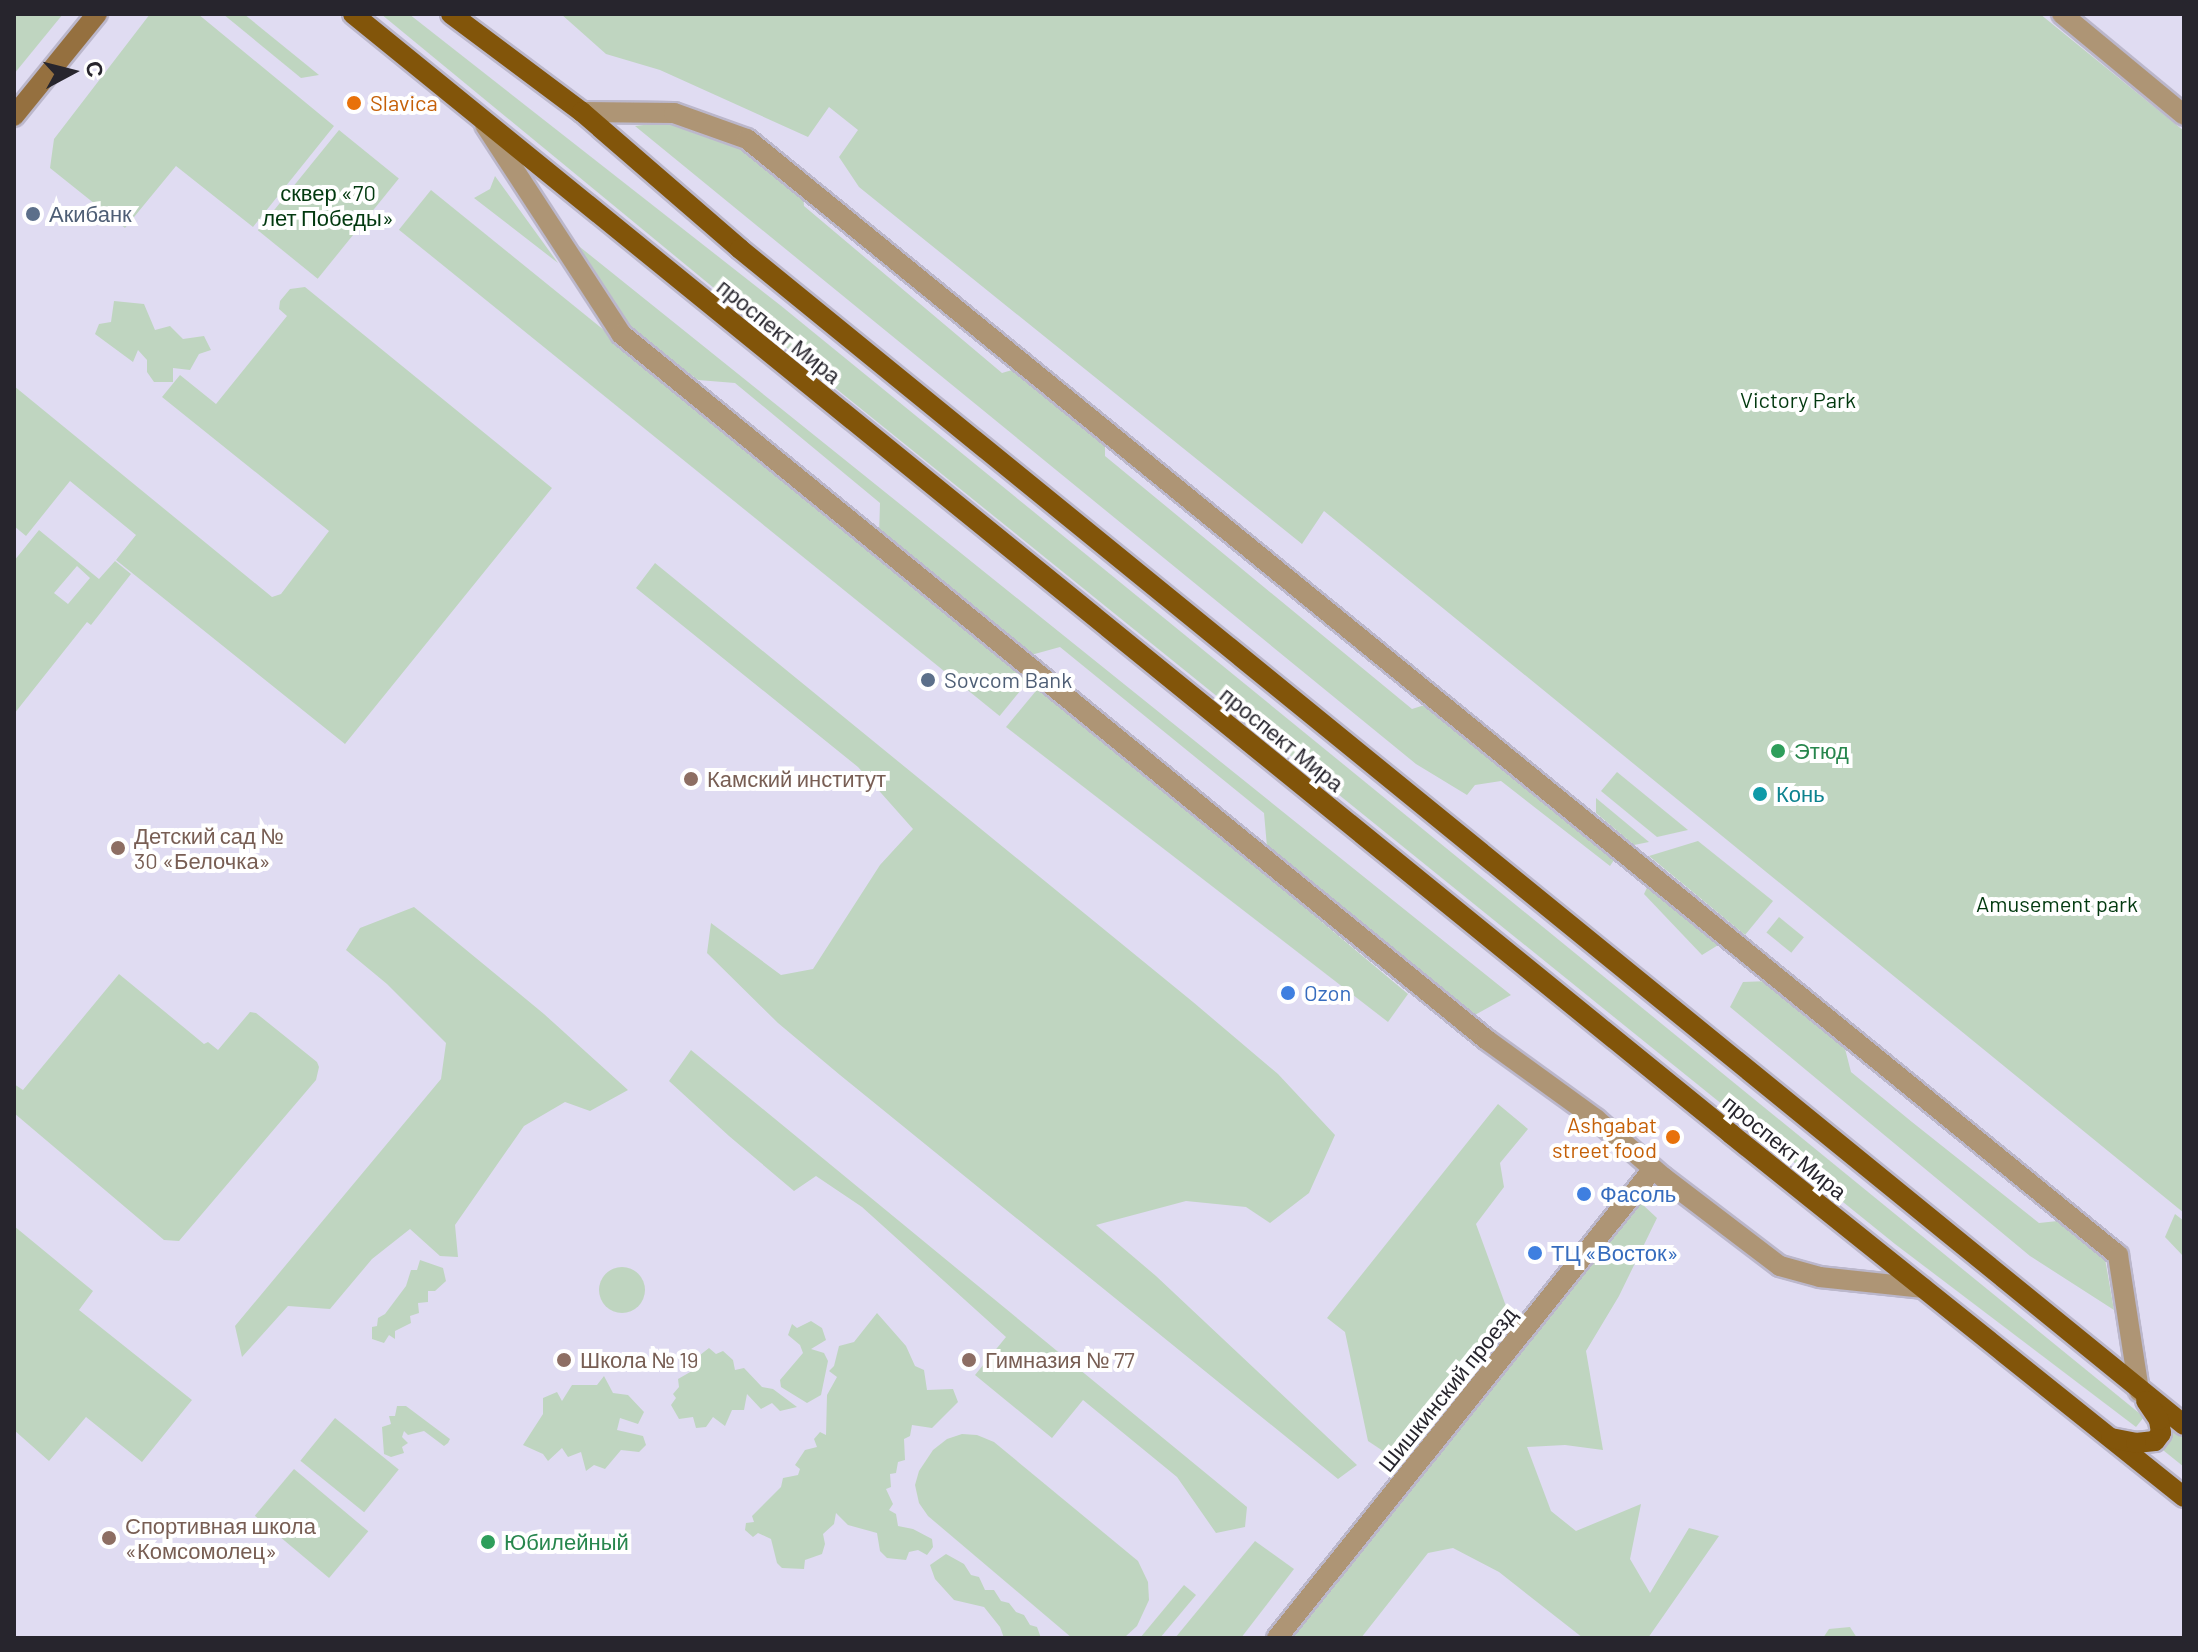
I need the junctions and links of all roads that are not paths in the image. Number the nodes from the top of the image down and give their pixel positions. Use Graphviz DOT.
graph roads {
  1 [pos="97,14"];
  2 [pos="353,14"];
  3 [pos="451,14"];
  4 [pos="2062,14"];
  5 [pos="582,112"];
  6 [pos="2184,115"];
  7 [pos="14,116"];
  8 [pos="485,125"];
  9 [pos="1653,1169"];
  10 [pos="1923,1288"];
  11 [pos="2139,1391"];
  12 [pos="2184,1425"];
  13 [pos="2107,1437"];
  14 [pos="2184,1497"];
  15 [pos="1277,1638"];
  1 -- 7 [label="main road"];
  2 -- 8 [label="main road, проспект Мира"];
  3 -- 5 [label="main road, проспект Мира"];
  4 -- 6 [label="street"];
  5 -- 11 [label="main road, проспект Мира"];
  5 -- 11 [label="street"];
  8 -- 9 [label="street"];
  8 -- 10 [label="main road, проспект Мира"];
  9 -- 10 [label="street"];
  9 -- 15 [label="street, Шишкинский проезд"];
  10 -- 13 [label="main road, проспект Мира"];
  11 -- 12 [label="main road, проспект Мира"];
  11 -- 13 [label="main road"];
  13 -- 14 [label="main road, проспект Мира"];
}
